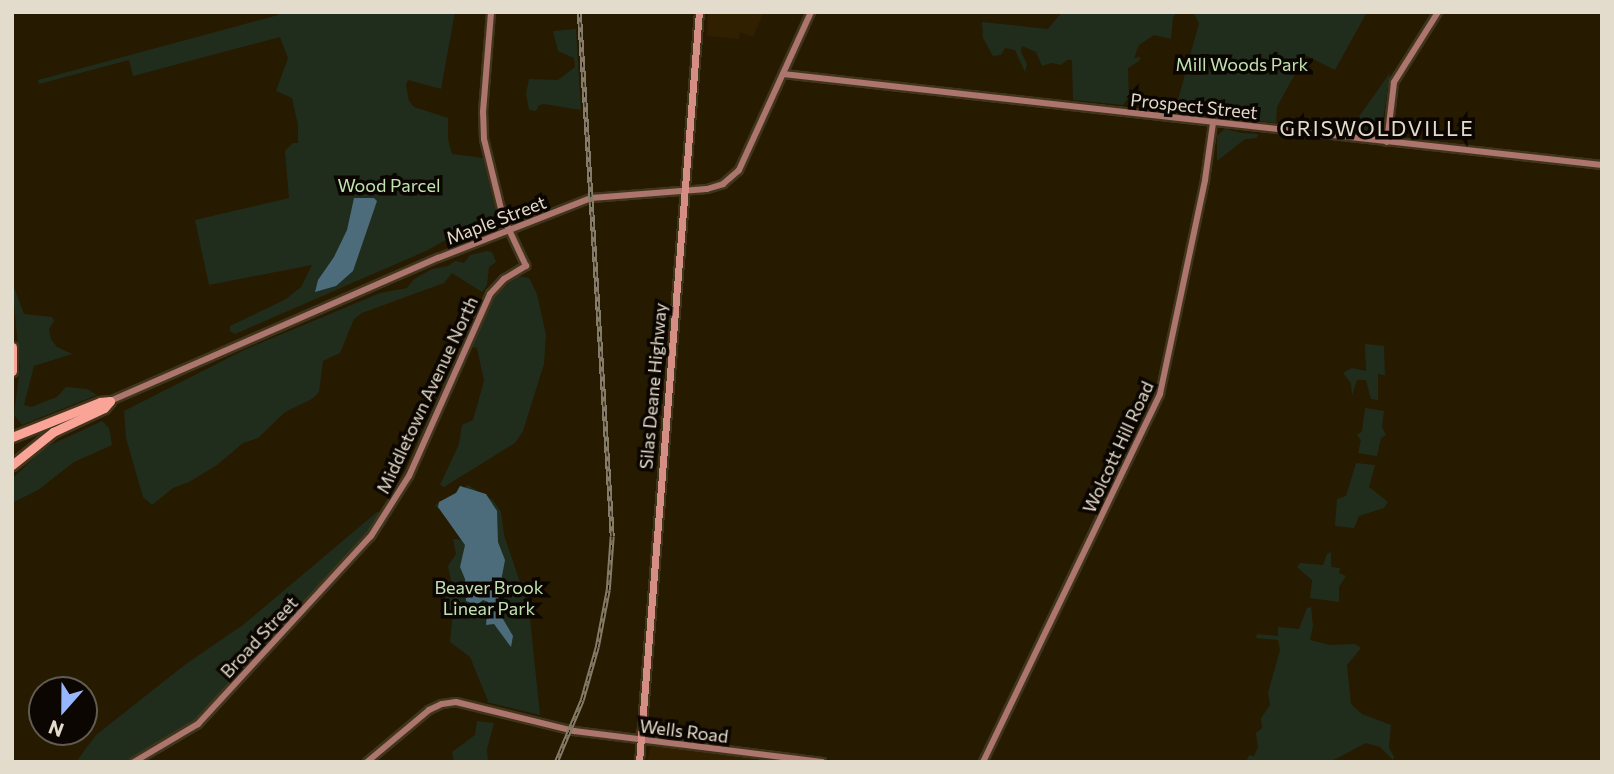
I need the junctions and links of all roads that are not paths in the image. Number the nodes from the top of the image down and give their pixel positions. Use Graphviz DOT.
graph roads {
  1 [pos="491,12"];
  2 [pos="699,12"];
  3 [pos="811,12"];
  4 [pos="1438,12"];
  5 [pos="783,74"];
  6 [pos="1213,123"];
  7 [pos="1387,142"];
  8 [pos="1602,165"];
  9 [pos="685,189"];
  10 [pos="508,229"];
  11 [pos="12,347"];
  12 [pos="12,371"];
  13 [pos="110,401"];
  14 [pos="12,437"];
  15 [pos="12,465"];
  16 [pos="388,512"];
  17 [pos="641,740"];
  18 [pos="134,762"];
  19 [pos="367,762"];
  20 [pos="639,762"];
  21 [pos="822,762"];
  22 [pos="983,762"];
  1 -- 10 [label="street"];
  2 -- 9 [label="main road, Silas Deane Highway"];
  3 -- 5 [label="street, Maple Street"];
  4 -- 7 [label="street"];
  5 -- 6 [label="street, Prospect Street"];
  5 -- 9 [label="street, Maple Street"];
  6 -- 7 [label="street, Prospect Street"];
  6 -- 22 [label="street, Wolcott Hill Road"];
  7 -- 8 [label="street, Prospect Street"];
  9 -- 10 [label="street, Maple Street"];
  9 -- 17 [label="main road, Silas Deane Highway"];
  10 -- 13 [label="street, Maple Street"];
  10 -- 16 [label="street, Middletown Avenue North"];
  11 -- 12 [label="highway"];
  13 -- 14 [label="highway"];
  13 -- 15 [label="highway"];
  16 -- 18 [label="street, Broad Street"];
  17 -- 19 [label="street, Wells Road"];
  17 -- 20 [label="main road, Silas Deane Highway"];
  17 -- 21 [label="street, Wells Road"];
}
